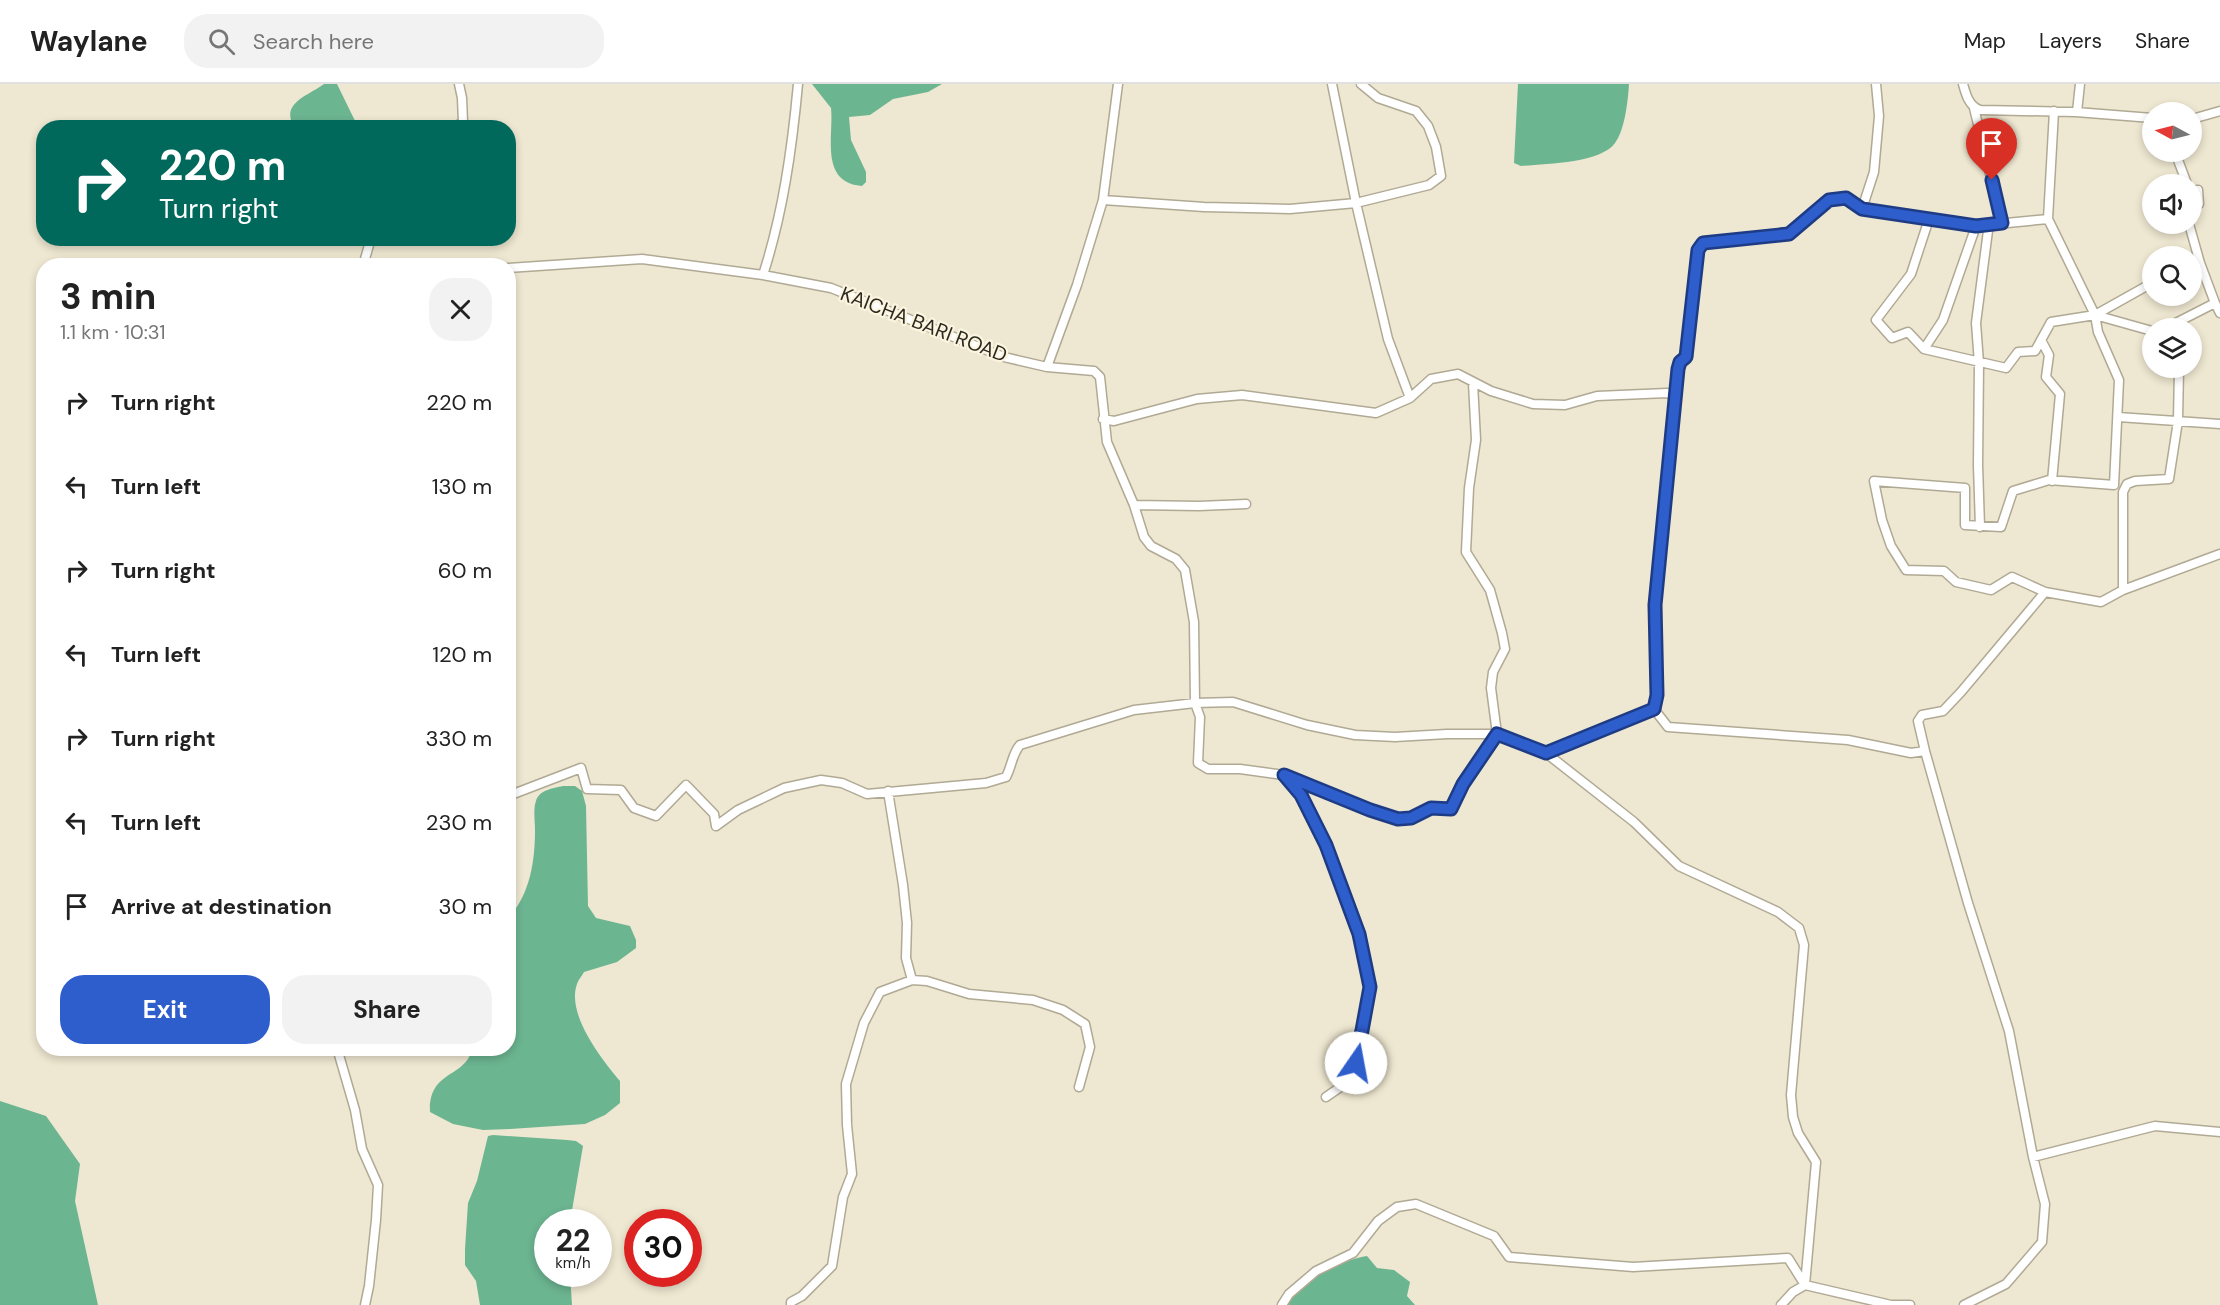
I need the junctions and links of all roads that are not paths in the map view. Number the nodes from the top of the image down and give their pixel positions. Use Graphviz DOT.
graph roads {
  1 [pos="459,84"];
  2 [pos="798,84"];
  3 [pos="1118,84"];
  4 [pos="1332,84"];
  5 [pos="1361,84"];
  6 [pos="1876,84"];
  7 [pos="1963,84"];
  8 [pos="2080,84"];
  9 [pos="1974,108"];
  10 [pos="2054,111"];
  11 [pos="2220,111"];
  12 [pos="2077,112"];
  13 [pos="2202,116"];
  14 [pos="2142,117"];
  15 [pos="463,120"];
  16 [pos="1103,200"];
  17 [pos="1356,203"];
  18 [pos="1862,209"];
  19 [pos="1929,219"];
  20 [pos="2048,219"];
  21 [pos="1989,223"];
  22 [pos="2002,223"];
  23 [pos="1976,226"];
  24 [pos="516,267"];
  25 [pos="763,275"];
  26 [pos="2202,277"];
  27 [pos="2142,289"];
  28 [pos="2215,303"];
  29 [pos="2220,314"];
  30 [pos="2095,315"];
  31 [pos="2186,318"];
  32 [pos="2142,328"];
  33 [pos="2041,340"];
  34 [pos="1924,349"];
  35 [pos="1979,363"];
  36 [pos="1047,367"];
  37 [pos="2179,378"];
  38 [pos="1473,383"];
  39 [pos="1676,397"];
  40 [pos="1410,398"];
  41 [pos="2118,417"];
  42 [pos="1103,419"];
  43 [pos="2178,421"];
  44 [pos="2220,424"];
  45 [pos="2052,481"];
  46 [pos="2114,485"];
  47 [pos="2122,492"];
  48 [pos="1246,504"];
  49 [pos="1134,506"];
  50 [pos="1980,527"];
  51 [pos="2220,554"];
  52 [pos="2123,590"];
  53 [pos="2045,592"];
  54 [pos="1195,703"];
  55 [pos="1654,709"];
  56 [pos="1497,734"];
  57 [pos="1925,751"];
  58 [pos="1546,753"];
  59 [pos="1284,775"];
  60 [pos="888,791"];
  61 [pos="516,793"];
  62 [pos="912,980"];
  63 [pos="339,1056"];
  64 [pos="1079,1087"];
  65 [pos="1326,1097"];
  66 [pos="2220,1132"];
  67 [pos="2033,1157"];
  68 [pos="1805,1286"];
  69 [pos="365,1305"];
  70 [pos="791,1305"];
  71 [pos="1282,1305"];
  72 [pos="1781,1305"];
  73 [pos="1910,1305"];
  74 [pos="1964,1305"];
  1 -- 15 [label="street"];
  2 -- 25 [label="street"];
  3 -- 16 [label="street"];
  4 -- 17 [label="street"];
  5 -- 17 [label="street"];
  6 -- 18 [label="street"];
  7 -- 9 [label="street"];
  8 -- 12 [label="street"];
  9 -- 10 [label="street"];
  9 -- 22 [label="street"];
  10 -- 12 [label="street"];
  10 -- 20 [label="street"];
  11 -- 13 [label="street"];
  12 -- 14 [label="street"];
  16 -- 17 [label="street"];
  16 -- 36 [label="street"];
  17 -- 40 [label="street"];
  18 -- 19 [label="street"];
  18 -- 39 [label="street"];
  19 -- 23 [label="street"];
  19 -- 34 [label="street"];
  20 -- 22 [label="street"];
  20 -- 30 [label="street"];
  21 -- 22 [label="street"];
  21 -- 23 [label="street"];
  21 -- 35 [label="street"];
  23 -- 34 [label="street"];
  24 -- 25 [label="street, KAICHA BARI ROAD"];
  25 -- 36 [label="street, KAICHA BARI ROAD"];
  26 -- 28 [label="street"];
  27 -- 30 [label="street"];
  28 -- 29 [label="street"];
  28 -- 31 [label="street"];
  30 -- 32 [label="street"];
  30 -- 33 [label="street"];
  30 -- 41 [label="street"];
  33 -- 35 [label="street"];
  33 -- 45 [label="street"];
  34 -- 35 [label="street"];
  35 -- 50 [label="street"];
  36 -- 42 [label="street, KAICHA BARI ROAD"];
  37 -- 43 [label="street"];
  38 -- 39 [label="street"];
  38 -- 40 [label="street"];
  38 -- 56 [label="street"];
  39 -- 55 [label="street"];
  40 -- 42 [label="street"];
  41 -- 43 [label="street"];
  41 -- 46 [label="street"];
  42 -- 49 [label="street"];
  43 -- 44 [label="street"];
  43 -- 47 [label="street"];
  45 -- 46 [label="street"];
  45 -- 50 [label="street"];
  46 -- 47 [label="street"];
  47 -- 52 [label="street"];
  48 -- 49 [label="street"];
  49 -- 54 [label="street"];
  50 -- 53 [label="street"];
  51 -- 52 [label="street"];
  52 -- 53 [label="street"];
  53 -- 57 [label="street"];
  54 -- 56 [label="street"];
  54 -- 59 [label="street"];
  54 -- 60 [label="street"];
  55 -- 57 [label="street"];
  55 -- 58 [label="street"];
  56 -- 58 [label="street"];
  56 -- 59 [label="street"];
  57 -- 67 [label="street"];
  58 -- 68 [label="street"];
  59 -- 65 [label="street"];
  60 -- 61 [label="street"];
  60 -- 62 [label="street"];
  62 -- 64 [label="street"];
  62 -- 70 [label="street"];
  63 -- 69 [label="street"];
  66 -- 67 [label="street"];
  67 -- 74 [label="street"];
  68 -- 71 [label="street"];
  68 -- 72 [label="street"];
  68 -- 73 [label="street"];
}
